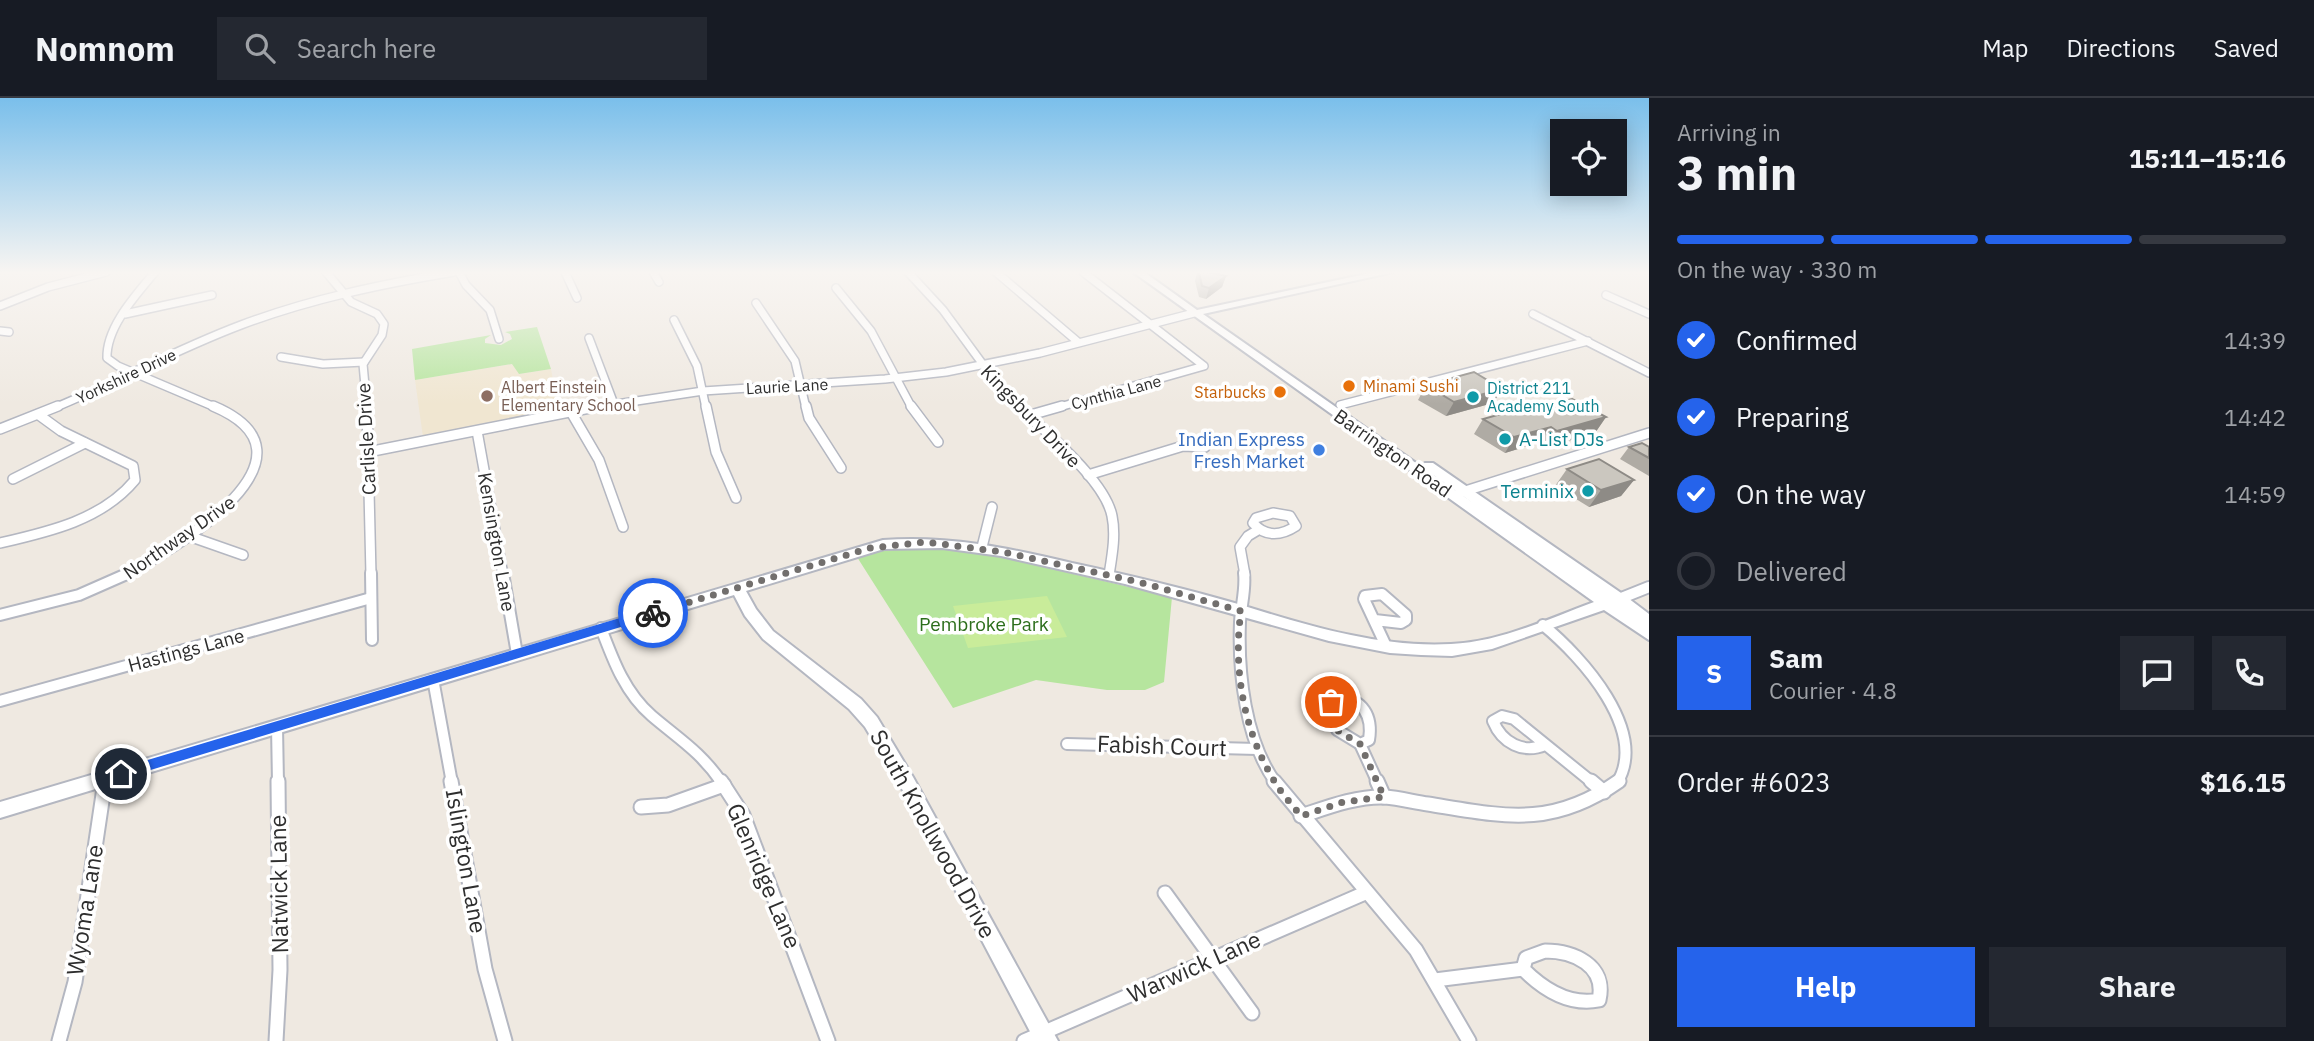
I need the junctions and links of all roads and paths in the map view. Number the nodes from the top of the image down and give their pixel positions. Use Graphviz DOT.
graph roads {
  1 [pos="124,316"];
  2 [pos="270,316"];
  3 [pos="378,316"];
  4 [pos="492,316"];
  5 [pos="765,316"];
  6 [pos="859,316"];
  7 [pos="947,316"];
  8 [pos="1048,316"];
  9 [pos="1141,316"];
  10 [pos="1183,316"];
  11 [pos="1205,316"];
  12 [pos="1205,316"];
  13 [pos="1537,316"];
  14 [pos="674,320"];
  15 [pos="1152,324"];
  16 [pos="0,331"];
  17 [pos="9,332"];
  18 [pos="589,338"];
  19 [pos="499,339"];
  20 [pos="1588,341"];
  21 [pos="1078,342"];
  22 [pos="281,357"];
  23 [pos="364,362"];
  24 [pos="982,366"];
  25 [pos="134,373"];
  26 [pos="1649,373"];
  27 [pos="895,379"];
  28 [pos="801,385"];
  29 [pos="704,391"];
  30 [pos="614,404"];
  31 [pos="1340,405"];
  32 [pos="572,412"];
  33 [pos="39,415"];
  34 [pos="1027,416"];
  35 [pos="0,429"];
  36 [pos="477,431"];
  37 [pos="1649,433"];
  38 [pos="938,442"];
  39 [pos="85,443"];
  40 [pos="1205,447"];
  41 [pos="368,452"];
  42 [pos="841,468"];
  43 [pos="1088,475"];
  44 [pos="13,479"];
  45 [pos="1459,493"];
  46 [pos="736,498"];
  47 [pos="992,507"];
  48 [pos="623,527"];
  49 [pos="1258,530"];
  50 [pos="186,536"];
  51 [pos="0,543"];
  52 [pos="982,547"];
  53 [pos="243,555"];
  54 [pos="1109,575"];
  55 [pos="737,587"];
  56 [pos="1649,587"];
  57 [pos="371,598"];
  58 [pos="1612,601"];
  59 [pos="1241,611"];
  60 [pos="0,615"];
  61 [pos="1374,620"];
  62 [pos="1649,621"];
  63 [pos="1542,625"];
  64 [pos="601,628"];
  65 [pos="1649,634"];
  66 [pos="372,640"];
  67 [pos="1385,646"];
  68 [pos="517,654"];
  69 [pos="433,679"];
  70 [pos="1620,692"];
  71 [pos="0,701"];
  72 [pos="277,726"];
  73 [pos="1068,744"];
  74 [pos="1360,744"];
  75 [pos="1545,745"];
  76 [pos="1257,749"];
  77 [pos="1637,760"];
  78 [pos="105,778"];
  79 [pos="724,785"];
  80 [pos="1604,792"];
  81 [pos="1384,797"];
  82 [pos="641,807"];
  83 [pos="0,810"];
  84 [pos="1301,816"];
  85 [pos="1365,892"];
  86 [pos="1165,893"];
  87 [pos="1214,959"];
  88 [pos="1523,969"];
  89 [pos="1435,980"];
  90 [pos="1252,1013"];
  91 [pos="1045,1037"];
  92 [pos="59,1041"];
  93 [pos="276,1041"];
  94 [pos="505,1041"];
  95 [pos="828,1041"];
  96 [pos="1024,1041"];
  97 [pos="1469,1041"];
  1 -- 25 [label="street, Northway Drive"];
  2 -- 25 [label="street, Yorkshire Drive"];
  3 -- 23 [label="street, Carlisle Drive"];
  4 -- 19 [label="street"];
  5 -- 28 [label="street"];
  6 -- 27 [label="street"];
  7 -- 24 [label="street, Kingsbury Drive"];
  8 -- 21 [label="street"];
  9 -- 15 [label="street"];
  10 -- 15 [label="street, Laurie Lane"];
  11 -- 31 [label="street, Barrington Road"];
  12 -- 45 [label="street, Barrington Road"];
  13 -- 20 [label="street"];
  14 -- 29 [label="street"];
  15 -- 21 [label="street, Laurie Lane"];
  15 -- 34 [label="street, Cynthia Lane"];
  16 -- 17 [label="street"];
  18 -- 30 [label="street"];
  20 -- 26 [label="street"];
  20 -- 31 [label="street"];
  21 -- 24 [label="street, Laurie Lane"];
  22 -- 23 [label="street"];
  23 -- 41 [label="street, Carlisle Drive"];
  24 -- 27 [label="street, Laurie Lane"];
  24 -- 34 [label="street, Kingsbury Drive"];
  25 -- 33 [label="street, Yorkshire Drive"];
  25 -- 50 [label="street, Northway Drive"];
  27 -- 28 [label="street, Laurie Lane"];
  27 -- 38 [label="street"];
  28 -- 29 [label="street, Laurie Lane"];
  28 -- 42 [label="street"];
  29 -- 30 [label="street, Laurie Lane"];
  29 -- 46 [label="street"];
  30 -- 32 [label="street, Laurie Lane"];
  31 -- 45 [label="street, Barrington Road"];
  32 -- 36 [label="street, Laurie Lane"];
  32 -- 48 [label="street"];
  33 -- 35 [label="street, Yorkshire Drive"];
  33 -- 39 [label="street"];
  34 -- 43 [label="street, Kingsbury Drive"];
  36 -- 41 [label="street, Laurie Lane"];
  36 -- 68 [label="street, Kensington Lane"];
  37 -- 45 [label="street"];
  39 -- 44 [label="street"];
  39 -- 51 [label="street"];
  40 -- 43 [label="street"];
  41 -- 57 [label="street, Carlisle Drive"];
  43 -- 54 [label="street, Kingsbury Drive"];
  45 -- 58 [label="street, Barrington Road"];
  47 -- 52 [label="street"];
  49 -- 59 [label="street"];
  50 -- 53 [label="street"];
  50 -- 60 [label="street, Northway Drive"];
  52 -- 54 [label="street"];
  52 -- 55 [label="street"];
  54 -- 59 [label="street"];
  55 -- 64 [label="street"];
  55 -- 91 [label="street, South Knollwood Drive"];
  56 -- 58 [label="street"];
  57 -- 66 [label="street, Carlisle Drive"];
  57 -- 71 [label="street, Hastings Lane"];
  58 -- 62 [label="street, Barrington Road"];
  58 -- 63 [label="street"];
  58 -- 65 [label="street, Barrington Road"];
  59 -- 67 [label="street"];
  59 -- 76 [label="street"];
  61 -- 67 [label="street"];
  63 -- 67 [label="street"];
  63 -- 70 [label="street"];
  64 -- 68 [label="street"];
  64 -- 79 [label="street, Glenridge Lane"];
  68 -- 69 [label="street"];
  69 -- 72 [label="street"];
  69 -- 94 [label="street, Islington Lane"];
  72 -- 78 [label="street"];
  72 -- 93 [label="street, Natwick Lane"];
  73 -- 76 [label="street, Fabish Court"];
  74 -- 81 [label="street"];
  75 -- 80 [label="street"];
  76 -- 84 [label="street"];
  77 -- 80 [label="street"];
  78 -- 83 [label="street"];
  78 -- 92 [label="street, Wyoma Lane"];
  79 -- 82 [label="street"];
  79 -- 95 [label="street, Glenridge Lane"];
  80 -- 81 [label="street"];
  81 -- 84 [label="street"];
  84 -- 85 [label="street"];
  85 -- 87 [label="street, Warwick Lane"];
  85 -- 89 [label="street"];
  86 -- 87 [label="street"];
  87 -- 90 [label="street"];
  87 -- 91 [label="street, Warwick Lane"];
  88 -- 88 [label="street"];
  88 -- 89 [label="street"];
  89 -- 97 [label="street"];
  91 -- 96 [label="street, Warwick Lane"];
}
